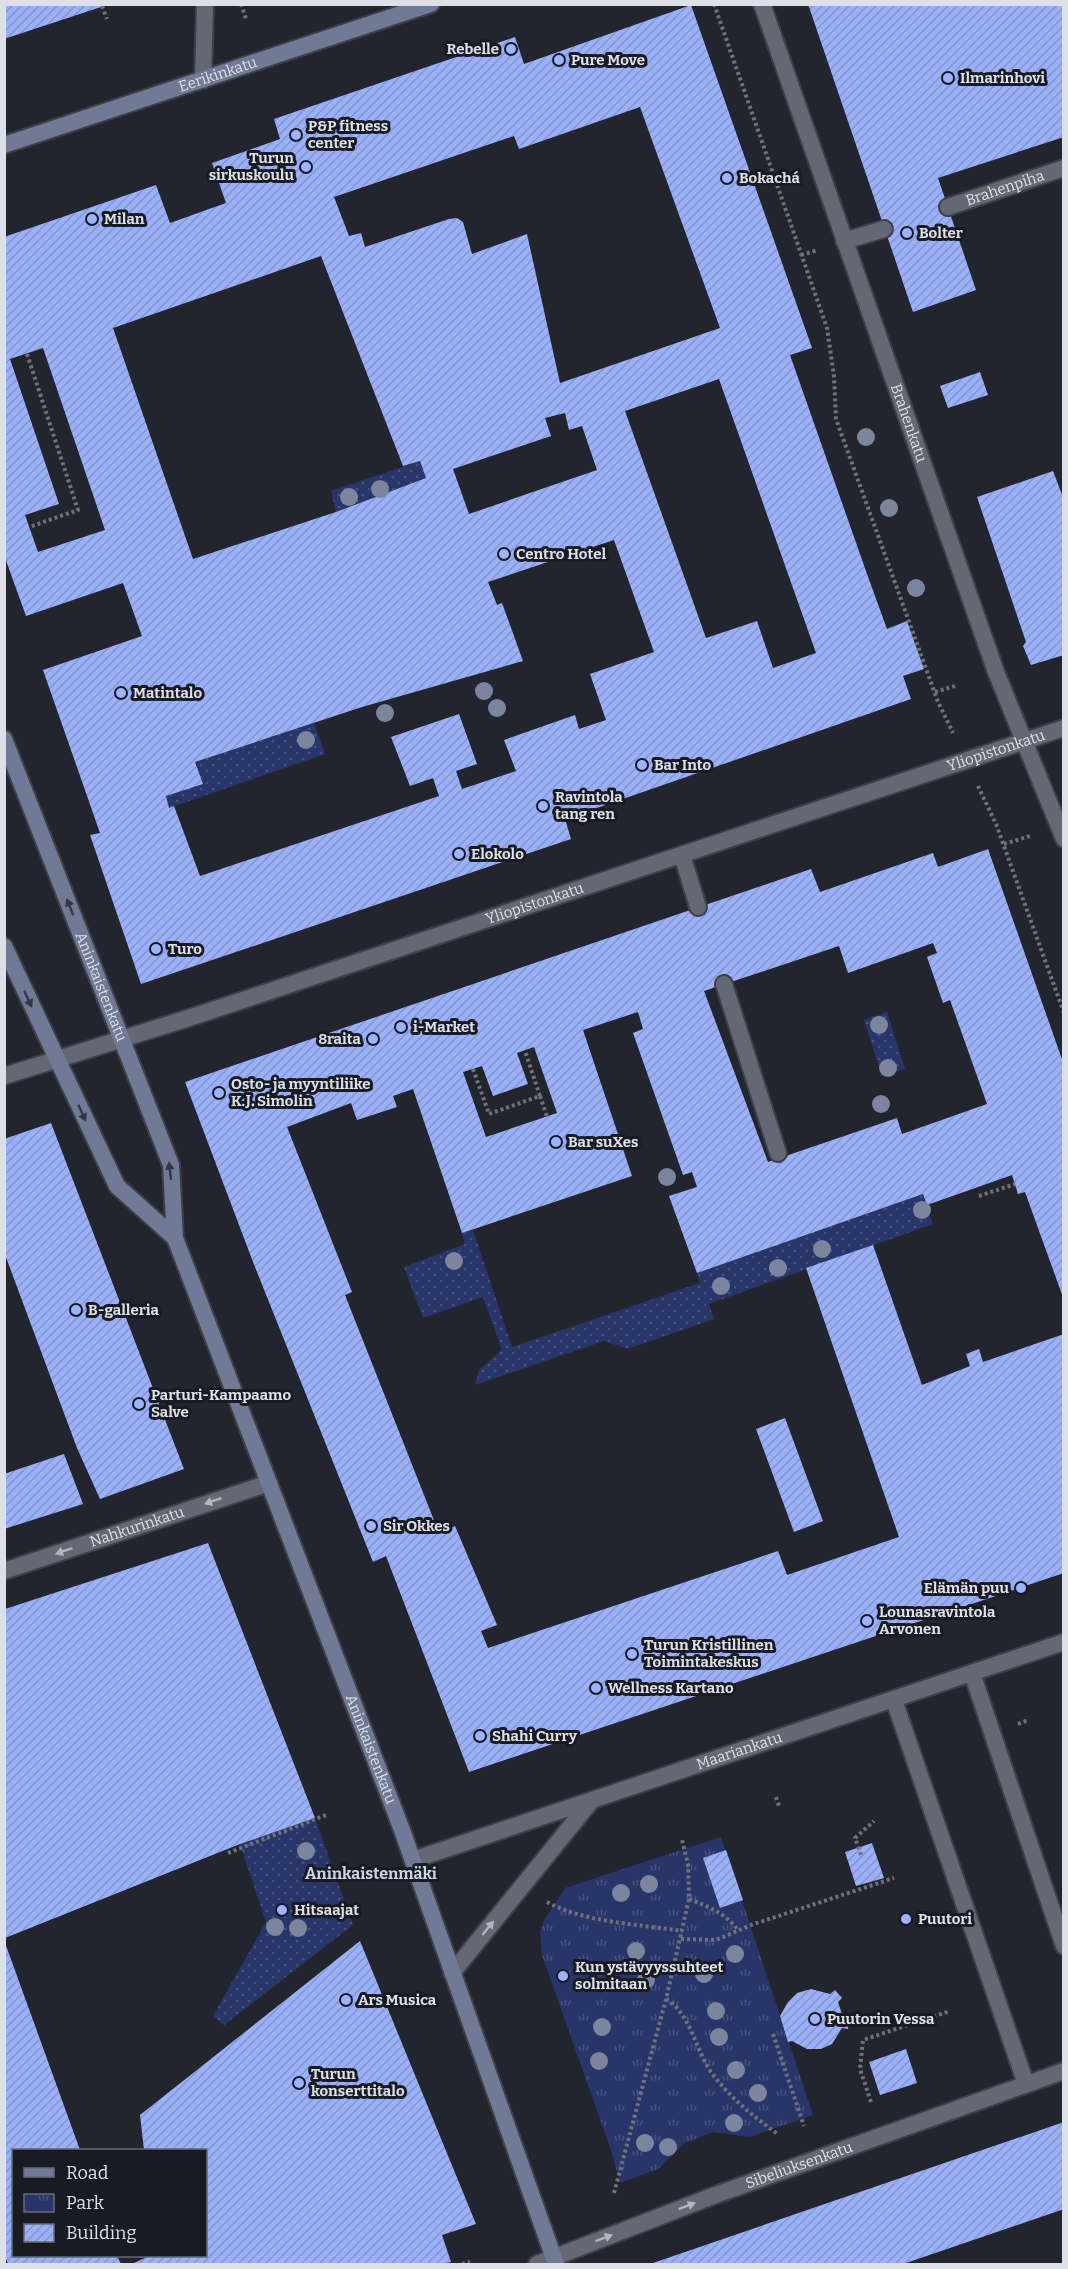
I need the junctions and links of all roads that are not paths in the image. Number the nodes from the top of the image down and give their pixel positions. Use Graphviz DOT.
graph roads {
  1 [pos="205,4"];
  2 [pos="431,4"];
  3 [pos="762,4"];
  4 [pos="203,80"];
  5 [pos="4,145"];
  6 [pos="1064,168"];
  7 [pos="948,207"];
  8 [pos="884,229"];
  9 [pos="844,241"];
  10 [pos="1064,728"];
  11 [pos="4,739"];
  12 [pos="1024,742"];
  13 [pos="1064,839"];
  14 [pos="682,855"];
  15 [pos="698,907"];
  16 [pos="4,945"];
  17 [pos="724,984"];
  18 [pos="122,1040"];
  19 [pos="57,1060"];
  20 [pos="4,1076"];
  21 [pos="778,1153"];
  22 [pos="175,1238"];
  23 [pos="269,1483"];
  24 [pos="4,1570"];
  25 [pos="1064,1642"];
  26 [pos="972,1673"];
  27 [pos="894,1700"];
  28 [pos="592,1800"];
  29 [pos="413,1860"];
  30 [pos="1064,1946"];
  31 [pos="452,1973"];
  32 [pos="1064,2071"];
  33 [pos="1026,2084"];
  34 [pos="554,2261"];
  35 [pos="537,2265"];
  1 -- 4 [label="street"];
  2 -- 4 [label="main road, Eerikinkatu"];
  3 -- 9 [label="street, Brahenkatu"];
  4 -- 5 [label="main road, Eerikinkatu"];
  6 -- 7 [label="street, Brahenpiha"];
  8 -- 9 [label="street"];
  9 -- 12 [label="street, Brahenkatu"];
  10 -- 12 [label="street, Yliopistonkatu"];
  18 -- 11 [label="main road, Aninkaistenkatu, one-way"];
  12 -- 13 [label="street, Brahenkatu"];
  12 -- 14 [label="street, Yliopistonkatu"];
  14 -- 15 [label="street"];
  14 -- 18 [label="street, Yliopistonkatu"];
  16 -- 19 [label="main road, Aninkaistenkatu, one-way"];
  17 -- 21 [label="street"];
  18 -- 19 [label="street, Yliopistonkatu"];
  22 -- 18 [label="main road, Aninkaistenkatu, one-way"];
  19 -- 20 [label="street, Yliopistonkatu"];
  19 -- 22 [label="main road, Aninkaistenkatu, one-way"];
  22 -- 23 [label="main road, Aninkaistenkatu"];
  23 -- 24 [label="street, Nahkurinkatu, one-way"];
  23 -- 29 [label="main road, Aninkaistenkatu"];
  25 -- 26 [label="street, Maariankatu"];
  26 -- 27 [label="street, Maariankatu"];
  26 -- 30 [label="street"];
  27 -- 28 [label="street, Maariankatu"];
  27 -- 33 [label="street"];
  28 -- 29 [label="street, Maariankatu"];
  31 -- 28 [label="street, one-way"];
  29 -- 31 [label="main road, Aninkaistenkatu"];
  31 -- 34 [label="main road, Aninkaistenkatu"];
  32 -- 33 [label="street, Sibeliuksenkatu"];
  34 -- 33 [label="street, Sibeliuksenkatu, one-way"];
  34 -- 35 [label="street, Sibeliuksenkatu"];
}
